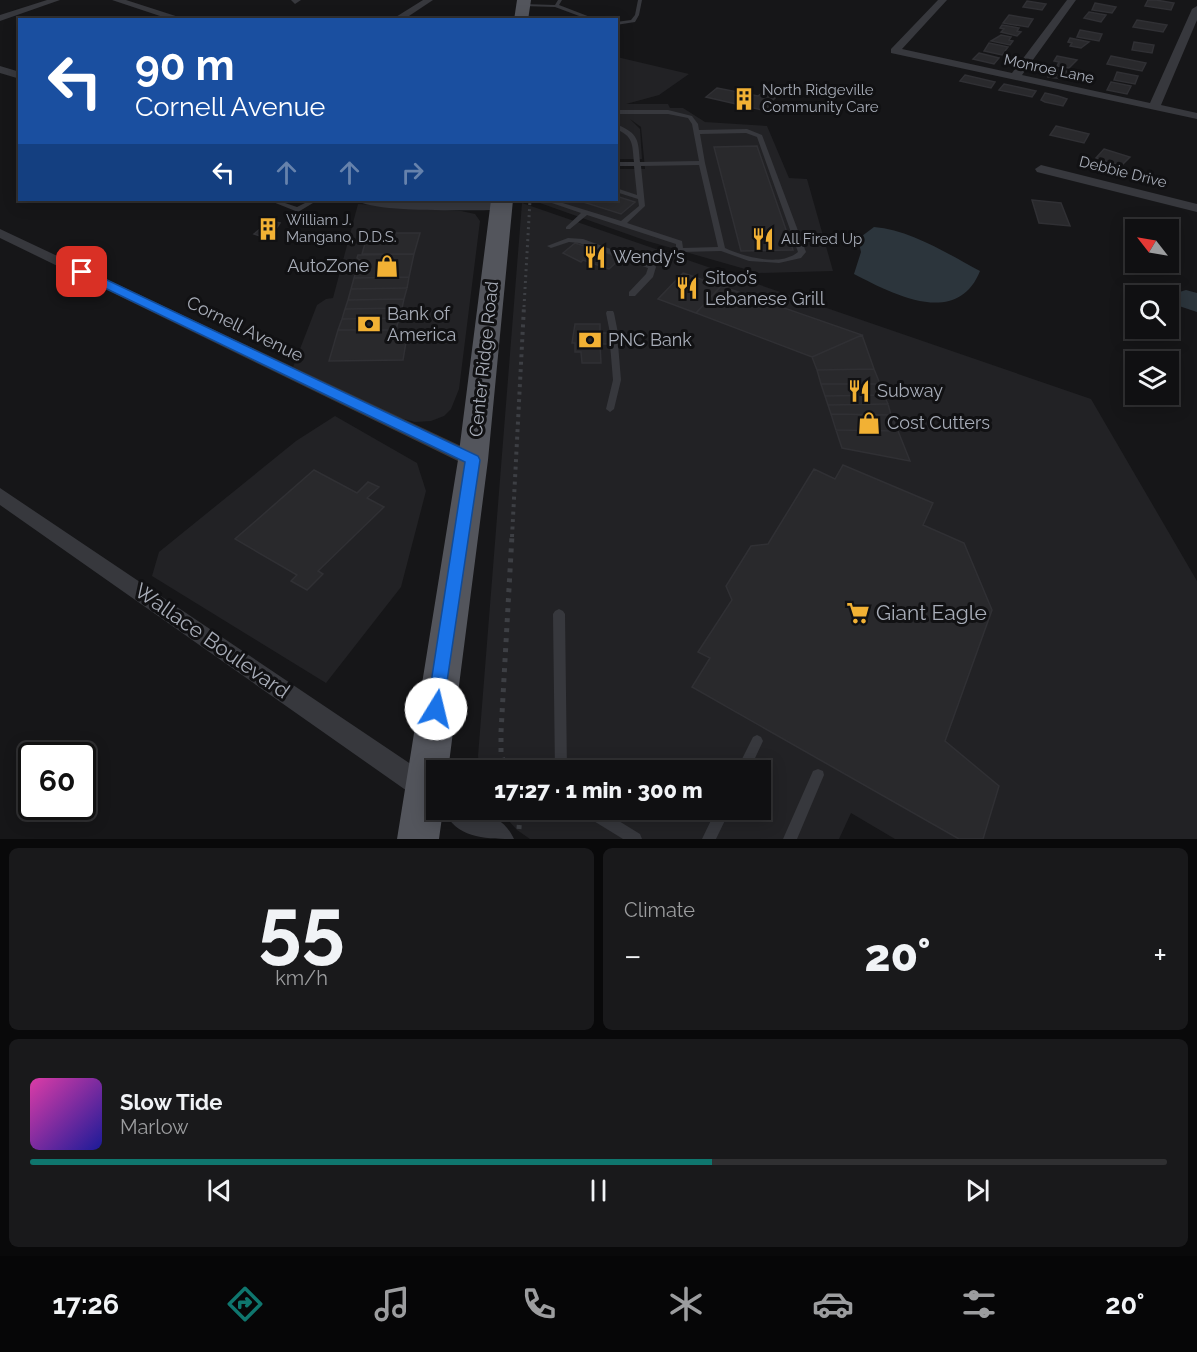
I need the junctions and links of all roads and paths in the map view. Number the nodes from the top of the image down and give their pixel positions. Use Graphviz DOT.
graph roads {
  1 [pos="56,0"];
  2 [pos="116,0"];
  3 [pos="429,0"];
  4 [pos="560,0"];
  5 [pos="640,0"];
  6 [pos="943,0"];
  7 [pos="1072,0"];
  8 [pos="556,6"];
  9 [pos="1197,9"];
  10 [pos="522,11"];
  11 [pos="0,18"];
  12 [pos="177,18"];
  13 [pos="398,18"];
  14 [pos="498,18"];
  15 [pos="590,18"];
  16 [pos="618,24"];
  17 [pos="0,69"];
  18 [pos="18,75"];
  19 [pos="1015,77"];
  20 [pos="1154,107"];
  21 [pos="618,112"];
  22 [pos="1197,117"];
  23 [pos="618,127"];
  24 [pos="696,132"];
  25 [pos="618,133"];
  26 [pos="630,133"];
  27 [pos="702,163"];
  28 [pos="618,164"];
  29 [pos="637,164"];
  30 [pos="1041,169"];
  31 [pos="618,192"];
  32 [pos="641,198"];
  33 [pos="274,201"];
  34 [pos="313,201"];
  35 [pos="374,201"];
  36 [pos="511,202"];
  37 [pos="562,202"];
  38 [pos="596,206"];
  39 [pos="1197,208"];
  40 [pos="608,210"];
  41 [pos="587,212"];
  42 [pos="599,217"];
  43 [pos="622,224"];
  44 [pos="568,228"];
  45 [pos="0,233"];
  46 [pos="551,246"];
  47 [pos="722,249"];
  48 [pos="680,250"];
  49 [pos="659,259"];
  50 [pos="632,294"];
  51 [pos="610,313"];
  52 [pos="614,333"];
  53 [pos="614,344"];
  54 [pos="609,409"];
  55 [pos="472,460"];
  56 [pos="0,495"];
  57 [pos="559,614"];
  58 [pos="757,741"];
  59 [pos="434,760"];
  60 [pos="503,760"];
  61 [pos="561,760"];
  62 [pos="748,760"];
  63 [pos="818,775"];
  64 [pos="426,789"];
  65 [pos="426,808"];
  66 [pos="472,820"];
  67 [pos="520,820"];
  68 [pos="605,820"];
  69 [pos="718,820"];
  70 [pos="418,839"];
  71 [pos="500,839"];
  72 [pos="519,839"];
  73 [pos="635,839"];
  74 [pos="709,839"];
  75 [pos="790,839"];
  1 -- 11 [label="street"];
  2 -- 12 [label="street"];
  3 -- 13 [label="street"];
  4 -- 8 [label="lane"];
  5 -- 16 [label="lane"];
  6 -- 19 [label="street, Monroe Lane"];
  7 -- 19 [label="street"];
  8 -- 10 [label="lane"];
  8 -- 15 [label="lane"];
  9 -- 20 [label="street"];
  10 -- 14 [label="lane"];
  17 -- 18 [label="street"];
  19 -- 20 [label="street, Monroe Lane"];
  20 -- 22 [label="street, Monroe Lane"];
  21 -- 24 [label="lane"];
  23 -- 26 [label="lane"];
  24 -- 27 [label="lane"];
  24 -- 47 [label="lane"];
  25 -- 26 [label="lane"];
  26 -- 29 [label="lane"];
  27 -- 29 [label="lane"];
  27 -- 47 [label="lane"];
  28 -- 29 [label="lane"];
  29 -- 32 [label="lane"];
  30 -- 39 [label="street, Debbie Drive"];
  31 -- 32 [label="lane"];
  32 -- 43 [label="lane"];
  33 -- 34 [label="lane"];
  35 -- 36 [label="street"];
  36 -- 55 [label="main road, Center Ridge Road"];
  36 -- 60 [label="path"];
  37 -- 41 [label="lane"];
  38 -- 41 [label="lane"];
  40 -- 42 [label="lane"];
  41 -- 42 [label="lane"];
  41 -- 44 [label="lane"];
  42 -- 43 [label="lane"];
  43 -- 48 [label="lane"];
  45 -- 55 [label="street, Cornell Avenue"];
  46 -- 50 [label="lane"];
  47 -- 48 [label="lane"];
  48 -- 49 [label="lane"];
  51 -- 52 [label="lane"];
  53 -- 54 [label="lane"];
  55 -- 59 [label="main road, Center Ridge Road"];
  56 -- 64 [label="street, Wallace Boulevard"];
  57 -- 61 [label="lane"];
  58 -- 62 [label="lane"];
  63 -- 75 [label="lane"];
  65 -- 70 [label="main road, Center Ridge Road"];
  66 -- 71 [label="street"];
  67 -- 72 [label="path"];
  68 -- 73 [label="lane"];
  69 -- 74 [label="lane"];
}
